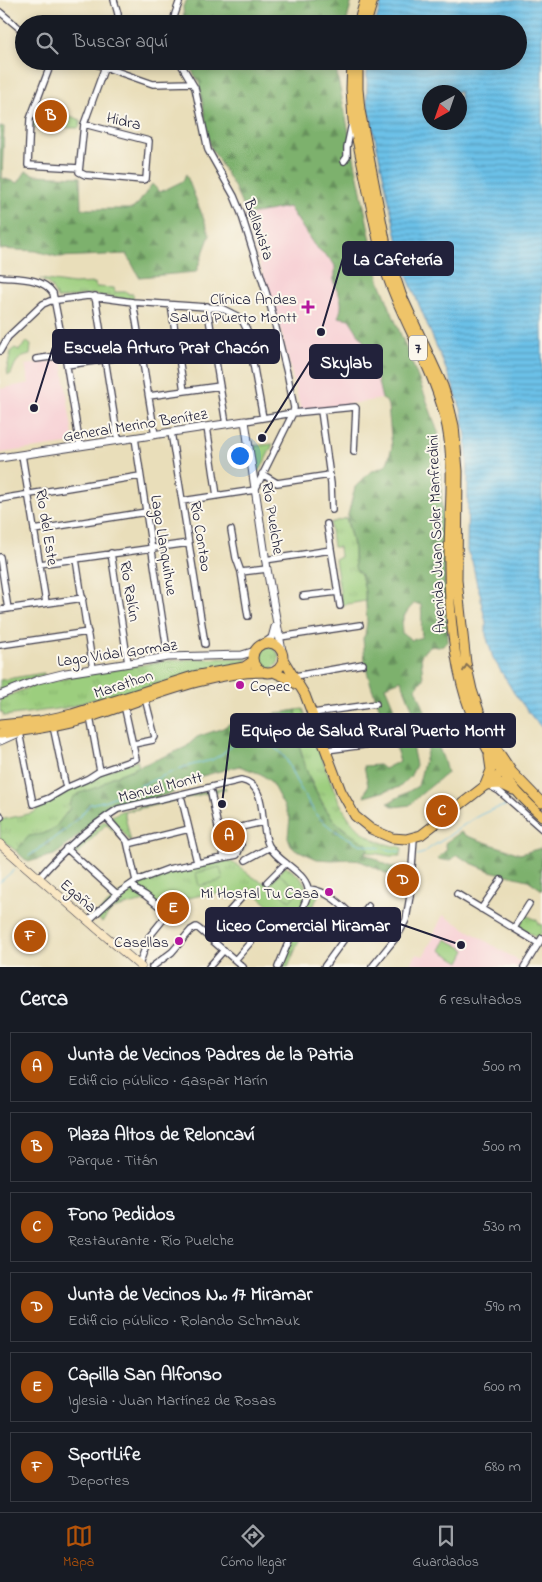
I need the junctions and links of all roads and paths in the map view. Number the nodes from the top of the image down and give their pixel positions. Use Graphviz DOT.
graph roads {
  1 [pos="114,0"];
  2 [pos="180,0"];
  3 [pos="365,0"];
  4 [pos="373,0"];
  5 [pos="0,12"];
  6 [pos="118,15"];
  7 [pos="175,15"];
  8 [pos="361,15"];
  9 [pos="369,15"];
  10 [pos="15,24"];
  11 [pos="49,70"];
  12 [pos="103,70"];
  13 [pos="110,70"];
  14 [pos="184,70"];
  15 [pos="352,70"];
  16 [pos="358,70"];
  17 [pos="192,83"];
  18 [pos="353,120"];
  19 [pos="84,124"];
  20 [pos="359,146"];
  21 [pos="347,147"];
  22 [pos="344,161"];
  23 [pos="80,170"];
  24 [pos="0,277"];
  25 [pos="95,296"];
  26 [pos="56,300"];
  27 [pos="133,302"];
  28 [pos="171,305"];
  29 [pos="207,306"];
  30 [pos="3,339"];
  31 [pos="0,351"];
  32 [pos="142,354"];
  33 [pos="66,355"];
  34 [pos="36,359"];
  35 [pos="105,360"];
  36 [pos="67,365"];
  37 [pos="220,386"];
  38 [pos="184,391"];
  39 [pos="149,396"];
  40 [pos="321,411"];
  41 [pos="293,413"];
  42 [pos="275,416"];
  43 [pos="263,418"];
  44 [pos="245,421"];
  45 [pos="226,424"];
  46 [pos="206,427"];
  47 [pos="286,428"];
  48 [pos="171,432"];
  49 [pos="155,435"];
  50 [pos="134,438"];
  51 [pos="118,440"];
  52 [pos="80,446"];
  53 [pos="354,452"];
  54 [pos="22,455"];
  55 [pos="0,458"];
  56 [pos="262,474"];
  57 [pos="330,475"];
  58 [pos="140,476"];
  59 [pos="255,490"];
  60 [pos="28,494"];
  61 [pos="217,496"];
  62 [pos="0,499"];
  63 [pos="182,501"];
  64 [pos="332,510"];
  65 [pos="146,512"];
  66 [pos="327,524"];
  67 [pos="34,530"];
  68 [pos="231,530"];
  69 [pos="189,543"];
  70 [pos="151,548"];
  71 [pos="331,550"];
  72 [pos="111,553"];
  73 [pos="0,557"];
  74 [pos="76,559"];
  75 [pos="265,560"];
  76 [pos="40,564"];
  77 [pos="267,569"];
  78 [pos="241,572"];
  79 [pos="338,592"];
  80 [pos="303,596"];
  81 [pos="82,598"];
  82 [pos="46,604"];
  83 [pos="340,606"];
  84 [pos="8,609"];
  85 [pos="0,610"];
  86 [pos="248,616"];
  87 [pos="275,620"];
  88 [pos="360,624"];
  89 [pos="88,632"];
  90 [pos="280,638"];
  91 [pos="265,643"];
  92 [pos="205,644"];
  93 [pos="0,646"];
  94 [pos="283,655"];
  95 [pos="168,657"];
  96 [pos="254,657"];
  97 [pos="128,663"];
  98 [pos="363,664"];
  99 [pos="93,669"];
  100 [pos="263,672"];
  101 [pos="273,672"];
  102 [pos="295,676"];
  103 [pos="304,692"];
  104 [pos="0,695"];
  105 [pos="145,698"];
  106 [pos="376,704"];
  107 [pos="124,705"];
  108 [pos="313,713"];
  109 [pos="90,718"];
  110 [pos="0,725"];
  111 [pos="54,726"];
  112 [pos="19,732"];
  113 [pos="0,734"];
  114 [pos="393,740"];
  115 [pos="0,741"];
  116 [pos="134,744"];
  117 [pos="487,749"];
  118 [pos="326,750"];
  119 [pos="506,770"];
  120 [pos="100,771"];
  121 [pos="485,785"];
  122 [pos="66,788"];
  123 [pos="211,793"];
  124 [pos="518,793"];
  125 [pos="182,800"];
  126 [pos="542,803"];
  127 [pos="542,816"];
  128 [pos="106,817"];
  129 [pos="263,822"];
  130 [pos="189,829"];
  131 [pos="542,829"];
  132 [pos="414,838"];
  133 [pos="0,844"];
  134 [pos="128,844"];
  135 [pos="66,848"];
  136 [pos="270,848"];
  137 [pos="224,857"];
  138 [pos="246,860"];
  139 [pos="197,862"];
  140 [pos="286,863"];
  141 [pos="39,878"];
  142 [pos="501,880"];
  143 [pos="134,882"];
  144 [pos="267,882"];
  145 [pos="309,889"];
  146 [pos="117,894"];
  147 [pos="456,894"];
  148 [pos="243,896"];
  149 [pos="529,904"];
  150 [pos="159,906"];
  151 [pos="368,906"];
  152 [pos="481,909"];
  153 [pos="275,914"];
  154 [pos="166,916"];
  155 [pos="358,920"];
  156 [pos="88,921"];
  157 [pos="514,928"];
  158 [pos="208,936"];
  159 [pos="540,940"];
  160 [pos="224,950"];
  161 [pos="235,960"];
  162 [pos="140,966"];
  163 [pos="152,967"];
  164 [pos="209,967"];
  165 [pos="243,967"];
  166 [pos="278,967"];
  167 [pos="324,967"];
  168 [pos="372,967"];
  169 [pos="524,967"];
  1 -- 6 [label="street"];
  2 -- 7 [label="street"];
  3 -- 8 [label="main road"];
  4 -- 9 [label="main road"];
  5 -- 10 [label="street"];
  11 -- 23 [label="street"];
  12 -- 19 [label="street"];
  13 -- 17 [label="street"];
  14 -- 17 [label="street, Bellavista"];
  15 -- 18 [label="main road, Avenida Juan Soler Manfredini / 7"];
  119 -- 16 [label="main road, Avenida Juan Soler Manfredini / 7, one-way"];
  17 -- 41 [label="street, Bellavista"];
  18 -- 20 [label="main road, Avenida Juan Soler Manfredini / 7"];
  18 -- 21 [label="street"];
  19 -- 23 [label="street"];
  19 -- 23 [label="street, Hidra"];
  20 -- 21 [label="street"];
  20 -- 117 [label="main road, Avenida Juan Soler Manfredini / 7"];
  21 -- 22 [label="street"];
  24 -- 26 [label="street"];
  25 -- 26 [label="street"];
  25 -- 27 [label="street"];
  25 -- 35 [label="street"];
  26 -- 30 [label="street"];
  26 -- 33 [label="street"];
  27 -- 28 [label="street"];
  27 -- 32 [label="street"];
  28 -- 29 [label="street"];
  28 -- 38 [label="street"];
  29 -- 37 [label="street"];
  29 -- 43 [label="street"];
  30 -- 31 [label="street"];
  32 -- 35 [label="street"];
  32 -- 39 [label="street"];
  33 -- 34 [label="street"];
  33 -- 36 [label="street"];
  35 -- 36 [label="street"];
  35 -- 51 [label="street"];
  36 -- 52 [label="street"];
  37 -- 38 [label="street"];
  37 -- 45 [label="street"];
  38 -- 39 [label="street"];
  39 -- 49 [label="street"];
  40 -- 41 [label="street, General Merino Benítez"];
  40 -- 53 [label="street, General Merino Benítez"];
  40 -- 57 [label="street"];
  41 -- 42 [label="street, General Merino Benítez"];
  41 -- 47 [label="street"];
  42 -- 43 [label="street, General Merino Benítez"];
  42 -- 47 [label="street"];
  43 -- 44 [label="street, General Merino Benítez"];
  44 -- 45 [label="street, General Merino Benítez"];
  44 -- 59 [label="street, Río Puelche"];
  45 -- 46 [label="street, General Merino Benítez"];
  46 -- 48 [label="street, General Merino Benítez"];
  46 -- 61 [label="street"];
  47 -- 56 [label="street"];
  48 -- 49 [label="street, General Merino Benítez"];
  48 -- 63 [label="street, Río Contao"];
  49 -- 50 [label="street, General Merino Benítez"];
  50 -- 51 [label="street, General Merino Benítez"];
  50 -- 58 [label="street, Lago Llanquihue"];
  51 -- 52 [label="street, General Merino Benítez"];
  52 -- 54 [label="street, General Merino Benítez"];
  54 -- 55 [label="street, General Merino Benítez"];
  54 -- 60 [label="street, Río del Este"];
  56 -- 57 [label="street"];
  56 -- 59 [label="street"];
  57 -- 64 [label="street"];
  58 -- 60 [label="street"];
  58 -- 65 [label="street, Lago Llanquihue"];
  59 -- 61 [label="street"];
  59 -- 75 [label="street, Río Puelche"];
  60 -- 62 [label="street"];
  60 -- 67 [label="street, Río del Este"];
  61 -- 63 [label="street"];
  63 -- 69 [label="street, Río Contao"];
  65 -- 67 [label="street"];
  65 -- 70 [label="street, Lago Llanquihue"];
  66 -- 71 [label="street"];
  67 -- 76 [label="street, Río del Este"];
  68 -- 78 [label="street"];
  69 -- 70 [label="street"];
  69 -- 92 [label="street, Río Contao"];
  70 -- 72 [label="street"];
  70 -- 95 [label="street, Lago Llanquihue"];
  71 -- 75 [label="street"];
  71 -- 79 [label="street"];
  72 -- 74 [label="street"];
  72 -- 97 [label="street, Río Ralún"];
  73 -- 84 [label="street"];
  74 -- 76 [label="street"];
  74 -- 81 [label="street"];
  75 -- 77 [label="street, Río Puelche"];
  76 -- 82 [label="street, Río del Este"];
  77 -- 78 [label="street"];
  77 -- 87 [label="street, Río Puelche"];
  78 -- 86 [label="street"];
  79 -- 80 [label="street"];
  79 -- 83 [label="street"];
  81 -- 82 [label="street"];
  81 -- 89 [label="street"];
  82 -- 84 [label="street"];
  84 -- 85 [label="street"];
  87 -- 90 [label="street, Río Puelche"];
  87 -- 91 [label="street, Río Puelche"];
  88 -- 90 [label="street"];
  89 -- 93 [label="street"];
  89 -- 99 [label="street"];
  90 -- 94 [label="street, Río Puelche"];
  91 -- 94 [label="main road"];
  91 -- 96 [label="main road"];
  94 -- 101 [label="main road"];
  94 -- 102 [label="main road, Río Puelche"];
  95 -- 96 [label="street, Lago Vidal Gormaz"];
  95 -- 97 [label="street, Lago Vidal Gormaz"];
  96 -- 100 [label="main road"];
  96 -- 110 [label="main road, Marathon"];
  97 -- 99 [label="street, Lago Vidal Gormaz"];
  98 -- 102 [label="street"];
  99 -- 104 [label="street, Lago Vidal Gormaz"];
  100 -- 101 [label="main road"];
  100 -- 105 [label="main road, Marathon"];
  101 -- 103 [label="main road, Río Puelche"];
  102 -- 103 [label="main road, Río Puelche"];
  103 -- 108 [label="main road, Río Puelche"];
  105 -- 107 [label="main road, Marathon"];
  105 -- 116 [label="street"];
  106 -- 108 [label="street"];
  107 -- 109 [label="main road, Marathon"];
  107 -- 116 [label="street"];
  108 -- 118 [label="main road, Río Puelche"];
  109 -- 111 [label="main road, Marathon"];
  109 -- 120 [label="street"];
  111 -- 112 [label="main road, Marathon"];
  111 -- 122 [label="street"];
  112 -- 113 [label="main road, Marathon"];
  112 -- 115 [label="street, Marathon"];
  112 -- 122 [label="street"];
  114 -- 118 [label="street"];
  116 -- 120 [label="street"];
  117 -- 119 [label="main road, Avenida Juan Soler Manfredini / 7"];
  117 -- 121 [label="main road"];
  118 -- 132 [label="main road, Río Puelche"];
  119 -- 121 [label="main road"];
  119 -- 124 [label="main road, Avenida Juan Soler Manfredini / 7"];
  119 -- 126 [label="main road, Avenida Juan Soler Manfredini / 7"];
  120 -- 122 [label="street"];
  121 -- 124 [label="main road"];
  121 -- 131 [label="street"];
  121 -- 132 [label="main road"];
  123 -- 137 [label="street"];
  124 -- 127 [label="main road, Avenida Juan Soler Manfredini / 7"];
  125 -- 130 [label="street"];
  128 -- 129 [label="street, Manuel Montt"];
  128 -- 134 [label="street"];
  128 -- 135 [label="street, Manuel Montt"];
  129 -- 136 [label="street, Manuel Montt"];
  129 -- 137 [label="street"];
  130 -- 134 [label="street"];
  130 -- 139 [label="street"];
  132 -- 168 [label="street"];
  133 -- 141 [label="main road, Egaña"];
  134 -- 143 [label="street"];
  135 -- 141 [label="street, Manuel Montt"];
  135 -- 146 [label="street"];
  136 -- 138 [label="street"];
  136 -- 140 [label="street"];
  137 -- 139 [label="street"];
  139 -- 143 [label="street"];
  140 -- 144 [label="street"];
  140 -- 145 [label="street"];
  141 -- 156 [label="main road, Egaña"];
  142 -- 152 [label="street"];
  143 -- 146 [label="street"];
  143 -- 150 [label="street"];
  145 -- 155 [label="street"];
  145 -- 166 [label="street"];
  146 -- 156 [label="street"];
  147 -- 152 [label="street"];
  148 -- 158 [label="street"];
  149 -- 157 [label="street"];
  151 -- 155 [label="street"];
  152 -- 157 [label="street"];
  153 -- 161 [label="street"];
  154 -- 162 [label="street"];
  155 -- 167 [label="street"];
  156 -- 162 [label="main road, Egaña"];
  157 -- 159 [label="street"];
  158 -- 160 [label="street"];
  158 -- 163 [label="street"];
  159 -- 169 [label="street"];
  160 -- 161 [label="street"];
  160 -- 164 [label="street"];
  161 -- 165 [label="street"];
}
